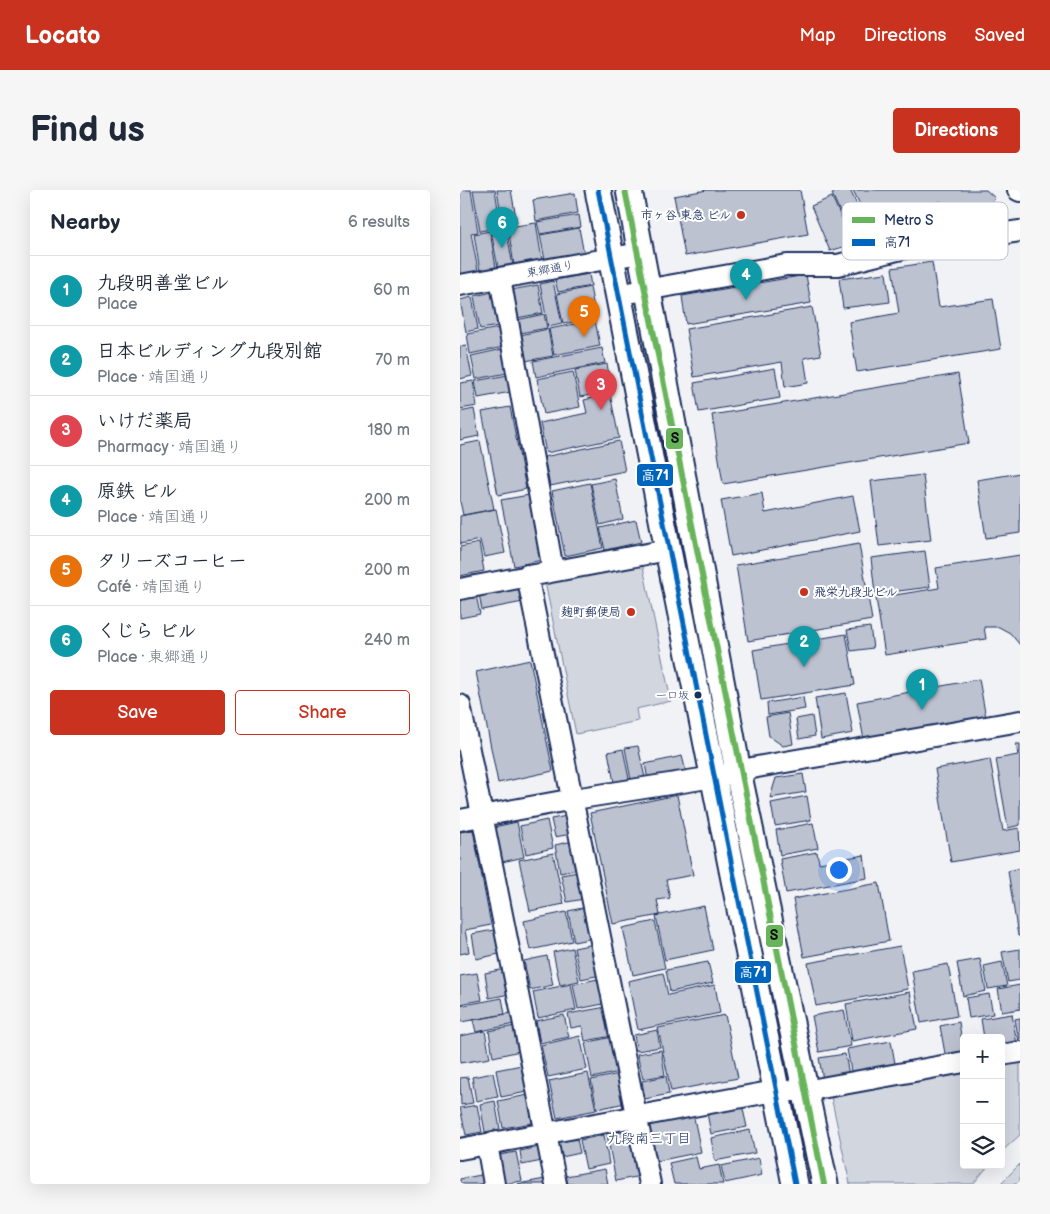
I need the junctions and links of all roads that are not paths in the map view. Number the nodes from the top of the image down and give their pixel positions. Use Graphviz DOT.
graph roads {
  1 [pos="598,190"];
  2 [pos="629,190"];
  3 [pos="1020,231"];
  4 [pos="1020,236"];
  5 [pos="640,253"];
  6 [pos="611,258"];
  7 [pos="855,260"];
  8 [pos="500,278"];
  9 [pos="460,285"];
  10 [pos="647,289"];
  11 [pos="617,294"];
  12 [pos="668,550"];
  13 [pos="553,570"];
  14 [pos="527,575"];
  15 [pos="460,589"];
  16 [pos="460,705"];
  17 [pos="1020,721"];
  18 [pos="738,771"];
  19 [pos="714,777"];
  20 [pos="574,799"];
  21 [pos="483,816"];
  22 [pos="460,820"];
  23 [pos="1020,1052"];
  24 [pos="1005,1054"];
  25 [pos="960,1063"];
  26 [pos="776,1091"];
  27 [pos="805,1091"];
  28 [pos="638,1116"];
  29 [pos="546,1133"];
  30 [pos="487,1144"];
  31 [pos="460,1149"];
  32 [pos="494,1184"];
  33 [pos="556,1184"];
  34 [pos="650,1184"];
  35 [pos="795,1184"];
  36 [pos="825,1184"];
  1 -- 6 [label="main road"];
  2 -- 5 [label="main road"];
  3 -- 4 [label="street"];
  5 -- 6 [label="street, 東郷通り"];
  5 -- 10 [label="main road"];
  6 -- 8 [label="street, 東郷通り"];
  6 -- 11 [label="main road"];
  7 -- 10 [label="street"];
  8 -- 9 [label="street, 東郷通り"];
  8 -- 13 [label="street"];
  10 -- 11 [label="street"];
  10 -- 18 [label="main road"];
  11 -- 12 [label="main road"];
  12 -- 13 [label="street"];
  12 -- 19 [label="main road"];
  13 -- 14 [label="street"];
  14 -- 15 [label="street"];
  14 -- 20 [label="street"];
  16 -- 21 [label="street"];
  17 -- 18 [label="street"];
  18 -- 19 [label="street"];
  18 -- 27 [label="main road"];
  19 -- 20 [label="street"];
  19 -- 26 [label="main road"];
  20 -- 21 [label="street"];
  20 -- 28 [label="street"];
  21 -- 22 [label="street"];
  21 -- 29 [label="street"];
  23 -- 24 [label="street"];
  25 -- 27 [label="street"];
  26 -- 27 [label="street"];
  26 -- 28 [label="street"];
  26 -- 35 [label="main road"];
  27 -- 36 [label="main road"];
  28 -- 29 [label="street"];
  28 -- 34 [label="street"];
  29 -- 30 [label="street"];
  29 -- 33 [label="street"];
  30 -- 31 [label="street"];
  30 -- 32 [label="street"];
}
